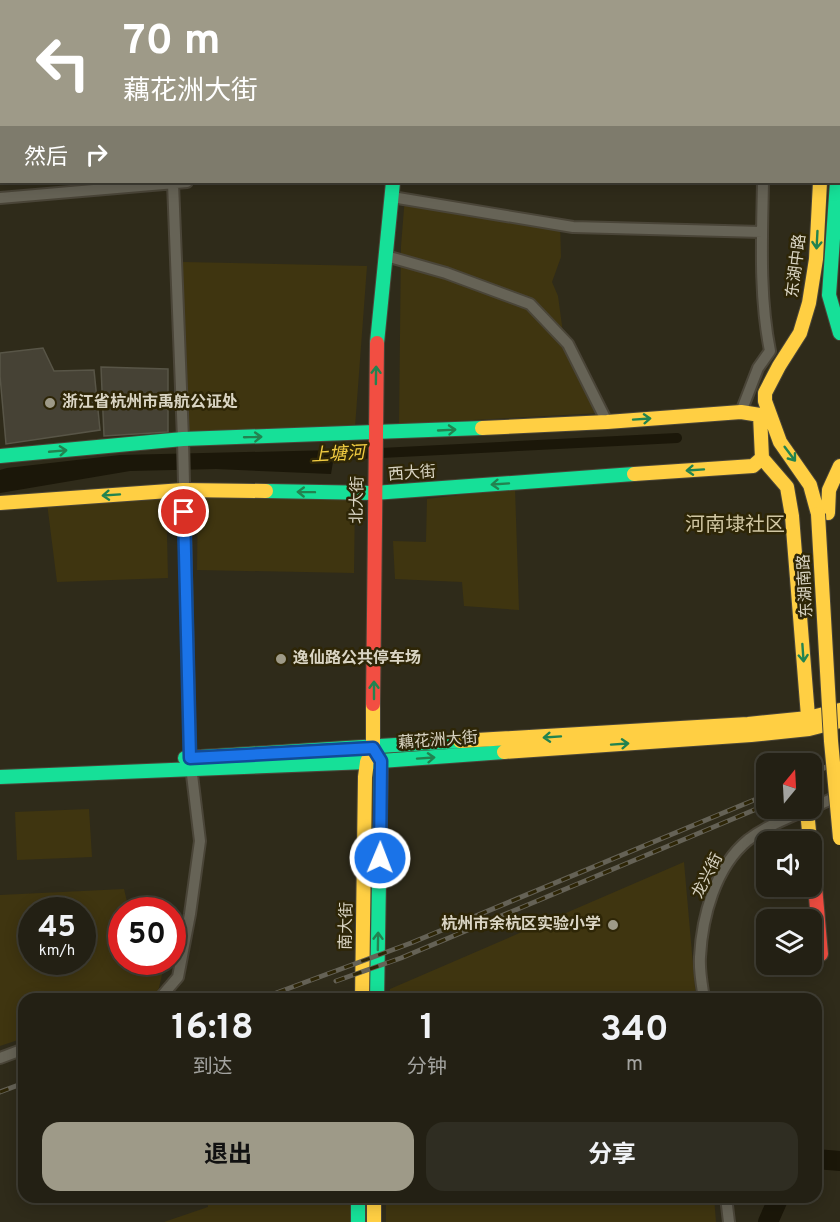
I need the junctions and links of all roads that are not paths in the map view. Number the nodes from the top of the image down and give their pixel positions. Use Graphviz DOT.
graph roads {
  1 [pos="173,183"];
  2 [pos="393,183"];
  3 [pos="763,183"];
  4 [pos="820,183"];
  5 [pos="837,183"];
  6 [pos="56,187"];
  7 [pos="392,196"];
  8 [pos="0,198"];
  9 [pos="762,232"];
  10 [pos="386,256"];
  11 [pos="840,333"];
  12 [pos="789,351"];
  13 [pos="741,412"];
  14 [pos="765,413"];
  15 [pos="607,422"];
  16 [pos="375,433"];
  17 [pos="183,439"];
  18 [pos="0,449"];
  19 [pos="0,456"];
  20 [pos="758,462"];
  21 [pos="840,466"];
  22 [pos="183,490"];
  23 [pos="374,493"];
  24 [pos="0,503"];
  25 [pos="823,513"];
  26 [pos="840,710"];
  27 [pos="840,721"];
  28 [pos="809,723"];
  29 [pos="373,748"];
  30 [pos="374,762"];
  31 [pos="190,763"];
  32 [pos="0,766"];
  33 [pos="0,777"];
  34 [pos="840,795"];
  35 [pos="822,803"];
  36 [pos="785,819"];
  37 [pos="840,838"];
  38 [pos="164,993"];
  39 [pos="362,993"];
  40 [pos="377,993"];
  41 [pos="703,993"];
  42 [pos="18,1051"];
  43 [pos="0,1058"];
  44 [pos="358,1203"];
  45 [pos="374,1203"];
  46 [pos="727,1203"];
  47 [pos="358,1222"];
  48 [pos="374,1222"];
  49 [pos="729,1222"];
  1 -- 6 [label="street"];
  1 -- 17 [label="street"];
  2 -- 7 [label="main road, 北大街"];
  3 -- 9 [label="street"];
  4 -- 12 [label="main road, 东湖中路, one-way"];
  5 -- 11 [label="main road, 东湖中路"];
  6 -- 8 [label="street"];
  7 -- 9 [label="street"];
  7 -- 10 [label="main road, 北大街"];
  9 -- 13 [label="street"];
  10 -- 15 [label="street"];
  16 -- 10 [label="main road, 北大街, one-way"];
  12 -- 14 [label="main road, 东湖南路"];
  13 -- 14 [label="main road"];
  15 -- 13 [label="main road, one-way"];
  14 -- 20 [label="main road"];
  14 -- 25 [label="main road, 东湖南路, one-way"];
  16 -- 15 [label="main road, one-way"];
  17 -- 16 [label="main road, one-way"];
  16 -- 23 [label="main road, 北大街"];
  19 -- 17 [label="main road, one-way"];
  17 -- 22 [label="street"];
  18 -- 19 [label="street"];
  20 -- 23 [label="main road, 西大街, one-way"];
  20 -- 28 [label="main road, one-way"];
  21 -- 25 [label="main road, 东湖南路"];
  23 -- 22 [label="main road, 西大街, one-way"];
  22 -- 24 [label="main road, 西大街, one-way"];
  22 -- 31 [label="street"];
  29 -- 23 [label="main road, 北大街, one-way"];
  25 -- 27 [label="main road, 东湖南路"];
  25 -- 37 [label="main road, 东湖南路, bridge"];
  26 -- 28 [label="main road, 藕花洲大街"];
  27 -- 28 [label="main road, 藕花洲大街"];
  28 -- 29 [label="main road, 藕花洲大街, one-way"];
  30 -- 28 [label="main road, 藕花洲大街, one-way"];
  29 -- 30 [label="main road"];
  29 -- 31 [label="main road, 藕花洲大街"];
  30 -- 31 [label="main road, 藕花洲大街"];
  30 -- 39 [label="main road, 南大街"];
  40 -- 30 [label="main road, 南大街, one-way"];
  31 -- 32 [label="main road, 藕花洲大街"];
  31 -- 33 [label="main road, 藕花洲大街"];
  31 -- 38 [label="street"];
  34 -- 35 [label="street, 龙兴街"];
  36 -- 41 [label="street, 龙兴街"];
  42 -- 43 [label="street"];
  44 -- 47 [label="main road"];
  45 -- 48 [label="main road"];
  46 -- 49 [label="street"];
}
